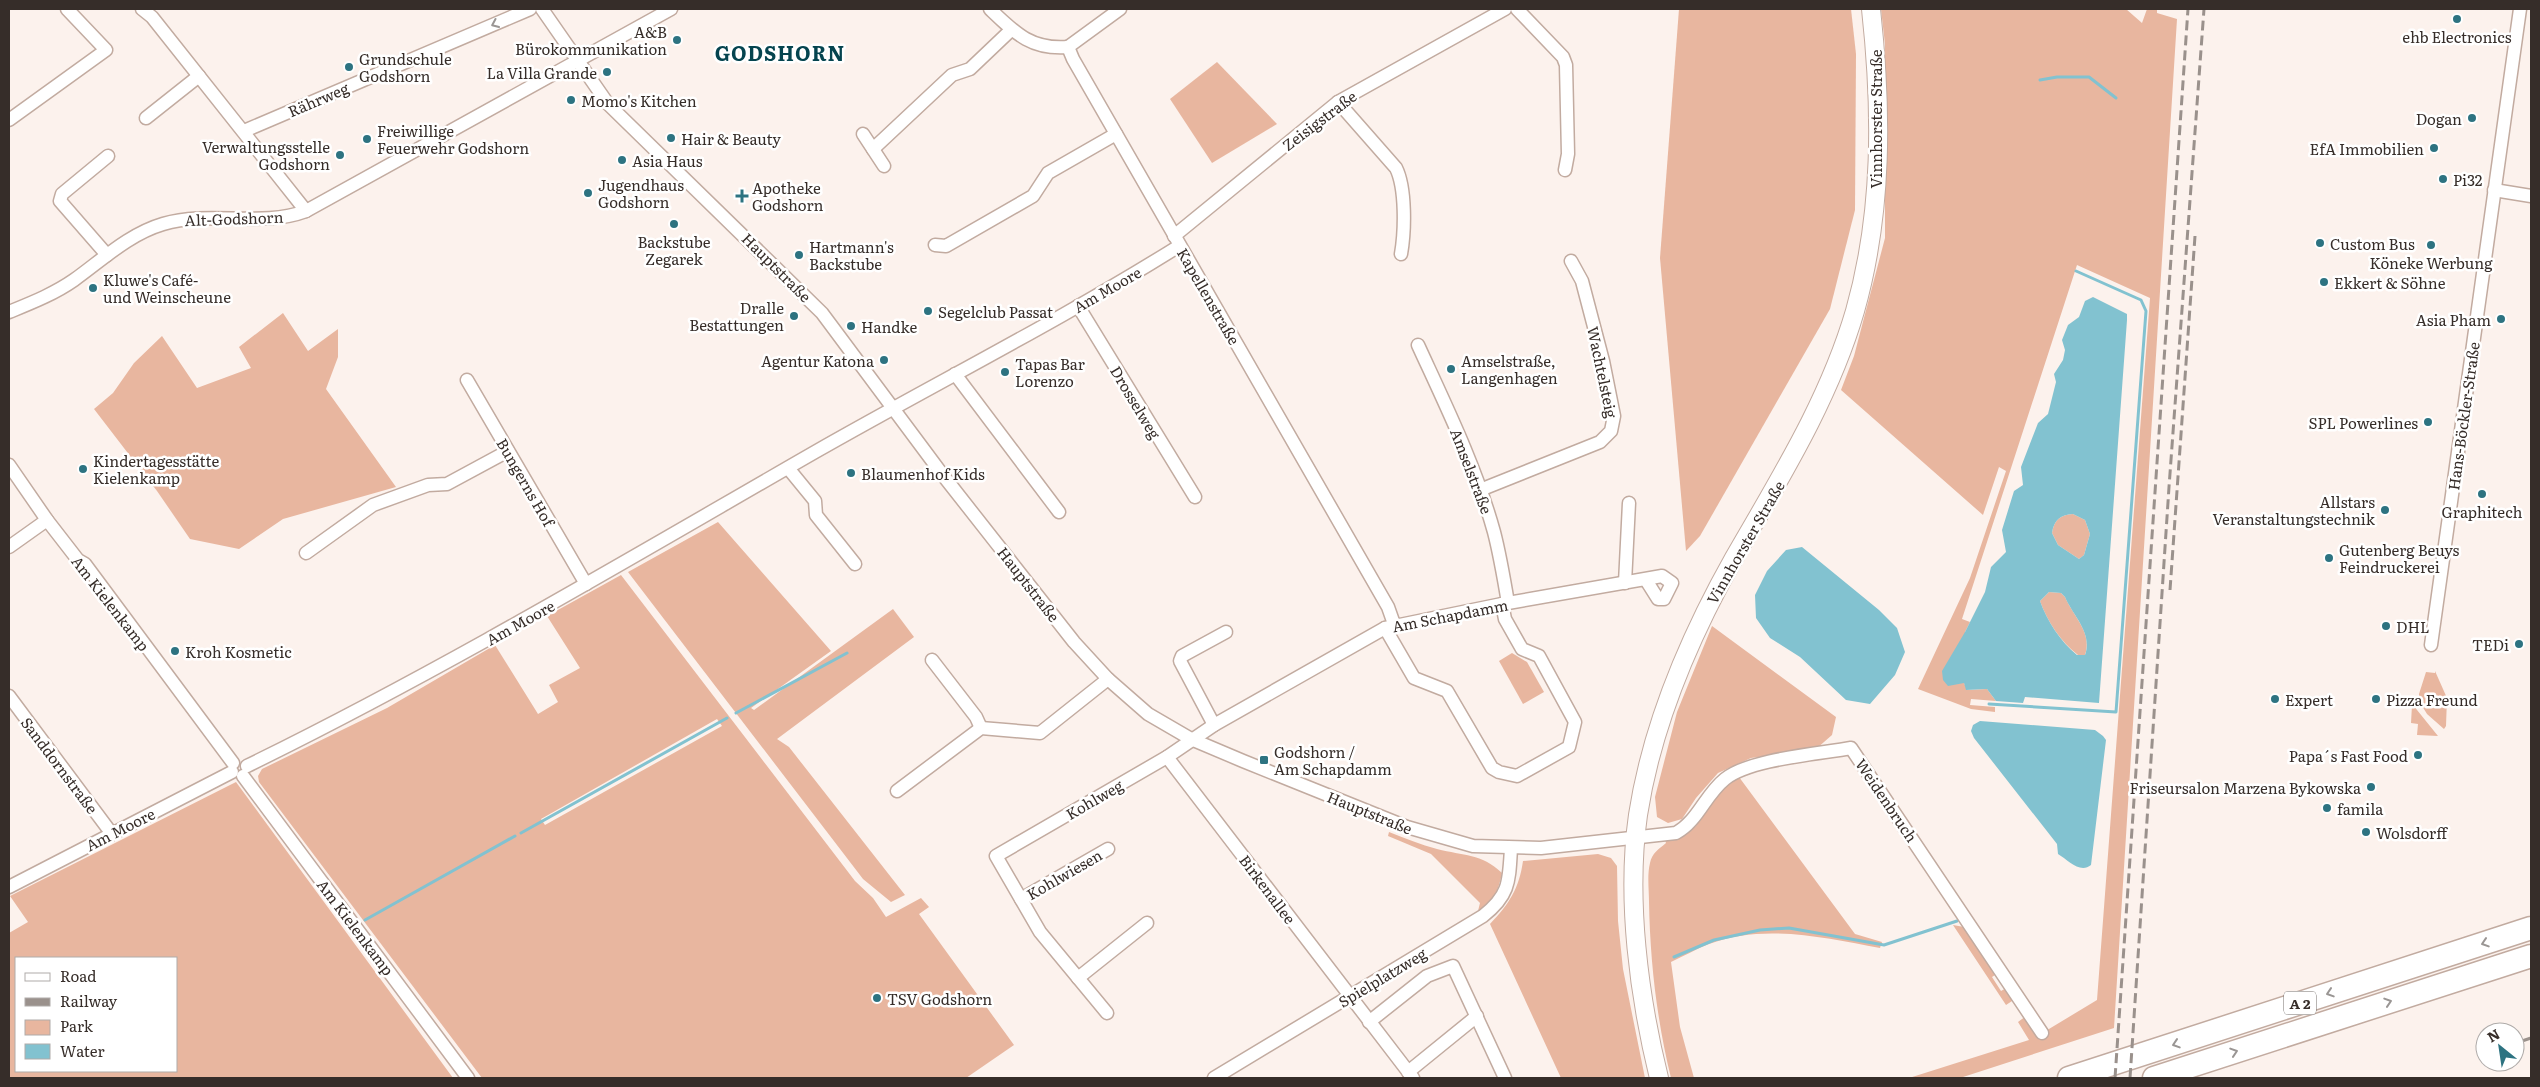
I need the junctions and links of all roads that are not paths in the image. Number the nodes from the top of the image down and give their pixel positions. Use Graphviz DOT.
graph roads {
  1 [pos="66,9"];
  2 [pos="142,9"];
  3 [pos="530,9"];
  4 [pos="542,9"];
  5 [pos="670,9"];
  6 [pos="990,9"];
  7 [pos="1120,9"];
  8 [pos="1504,9"];
  9 [pos="1517,9"];
  10 [pos="1871,9"];
  11 [pos="2520,9"];
  12 [pos="1012,30"];
  13 [pos="1068,47"];
  14 [pos="579,60"];
  15 [pos="199,76"];
  16 [pos="1338,102"];
  17 [pos="146,118"];
  18 [pos="9,120"];
  19 [pos="244,131"];
  20 [pos="863,134"];
  21 [pos="1116,134"];
  22 [pos="872,149"];
  23 [pos="108,156"];
  24 [pos="884,166"];
  25 [pos="1565,170"];
  26 [pos="2494,190"];
  27 [pos="2531,196"];
  28 [pos="306,211"];
  29 [pos="1177,241"];
  30 [pos="935,244"];
  31 [pos="1401,254"];
  32 [pos="108,255"];
  33 [pos="1571,261"];
  34 [pos="1078,306"];
  35 [pos="9,312"];
  36 [pos="1418,345"];
  37 [pos="955,374"];
  38 [pos="467,380"];
  39 [pos="892,408"];
  40 [pos="508,451"];
  41 [pos="9,465"];
  42 [pos="788,468"];
  43 [pos="1480,490"];
  44 [pos="1195,497"];
  45 [pos="1629,503"];
  46 [pos="1059,512"];
  47 [pos="47,520"];
  48 [pos="9,547"];
  49 [pos="306,553"];
  50 [pos="856,564"];
  51 [pos="1646,580"];
  52 [pos="1626,583"];
  53 [pos="586,584"];
  54 [pos="1505,604"];
  55 [pos="1390,626"];
  56 [pos="1226,632"];
  57 [pos="2431,645"];
  58 [pos="932,660"];
  59 [pos="1108,679"];
  60 [pos="9,696"];
  61 [pos="1214,725"];
  62 [pos="980,728"];
  63 [pos="1191,739"];
  64 [pos="1167,757"];
  65 [pos="239,770"];
  66 [pos="897,791"];
  67 [pos="112,834"];
  68 [pos="1636,839"];
  69 [pos="1511,848"];
  70 [pos="1108,849"];
  71 [pos="996,856"];
  72 [pos="9,887"];
  73 [pos="1020,899"];
  74 [pos="1147,923"];
  75 [pos="2531,928"];
  76 [pos="2531,956"];
  77 [pos="1078,978"];
  78 [pos="1349,996"];
  79 [pos="1108,1013"];
  80 [pos="1477,1016"];
  81 [pos="1369,1022"];
  82 [pos="2042,1032"];
  83 [pos="1411,1075"];
  84 [pos="468,1078"];
  85 [pos="1214,1078"];
  86 [pos="1504,1078"];
  87 [pos="1659,1078"];
  88 [pos="2069,1078"];
  89 [pos="2154,1078"];
  1 -- 18 [label="street"];
  2 -- 15 [label="street"];
  3 -- 19 [label="street, Rährweg, one-way"];
  4 -- 14 [label="street"];
  5 -- 14 [label="street, Alt-Godshorn"];
  6 -- 12 [label="street"];
  7 -- 13 [label="street"];
  8 -- 16 [label="street, Zeisigstraße"];
  9 -- 25 [label="street"];
  10 -- 68 [label="street, Vinnhorster Straße"];
  11 -- 26 [label="street, Hans-Böckler-Straße"];
  12 -- 13 [label="street"];
  12 -- 22 [label="street"];
  13 -- 21 [label="street, Kapellenstraße"];
  14 -- 28 [label="street, Alt-Godshorn"];
  14 -- 39 [label="street, Hauptstraße"];
  15 -- 17 [label="street"];
  15 -- 19 [label="street"];
  16 -- 29 [label="street, Zeisigstraße"];
  16 -- 31 [label="street"];
  19 -- 28 [label="street"];
  20 -- 22 [label="street"];
  21 -- 29 [label="street, Kapellenstraße"];
  21 -- 30 [label="street"];
  22 -- 24 [label="street"];
  23 -- 32 [label="street"];
  26 -- 27 [label="street"];
  26 -- 57 [label="street, Hans-Böckler-Straße"];
  28 -- 32 [label="street, Alt-Godshorn"];
  29 -- 34 [label="street, Am Moore"];
  29 -- 55 [label="street, Kapellenstraße"];
  32 -- 35 [label="street, Alt-Godshorn"];
  33 -- 43 [label="street, Wachtelsteig"];
  34 -- 37 [label="street, Am Moore"];
  34 -- 44 [label="street, Drosselweg"];
  36 -- 43 [label="street, Amselstraße"];
  37 -- 39 [label="street, Am Moore"];
  37 -- 46 [label="street"];
  38 -- 40 [label="street, Bungerns Hof"];
  39 -- 42 [label="street, Am Moore"];
  39 -- 59 [label="street, Hauptstraße"];
  40 -- 49 [label="street"];
  40 -- 53 [label="street, Bungerns Hof"];
  41 -- 47 [label="street, Am Kielenkamp"];
  42 -- 50 [label="street"];
  42 -- 53 [label="street, Am Moore"];
  43 -- 54 [label="street, Amselstraße"];
  45 -- 52 [label="street"];
  47 -- 48 [label="street"];
  47 -- 65 [label="street, Am Kielenkamp"];
  51 -- 52 [label="street, Am Schapdamm"];
  52 -- 54 [label="street, Am Schapdamm"];
  53 -- 65 [label="street, Am Moore"];
  54 -- 55 [label="street, Am Schapdamm"];
  54 -- 55 [label="street, Kapellenstraße"];
  55 -- 61 [label="street, Am Schapdamm"];
  56 -- 61 [label="street"];
  58 -- 62 [label="street"];
  59 -- 62 [label="street"];
  59 -- 63 [label="street, Hauptstraße"];
  60 -- 67 [label="street, Sanddornstraße"];
  61 -- 63 [label="street, Am Schapdamm"];
  62 -- 66 [label="street"];
  63 -- 64 [label="street, Kohlweg"];
  63 -- 69 [label="street, Hauptstraße"];
  64 -- 71 [label="street, Kohlweg"];
  64 -- 78 [label="street, Birkenallee"];
  65 -- 67 [label="street, Am Moore"];
  65 -- 84 [label="street, Am Kielenkamp"];
  67 -- 72 [label="street, Am Moore"];
  68 -- 69 [label="street, Hauptstraße"];
  68 -- 82 [label="street, Weidenbruch"];
  68 -- 87 [label="street, Vinnhorster Straße"];
  69 -- 78 [label="street, Spielplatzweg"];
  70 -- 73 [label="street, Kohlwiesen"];
  71 -- 73 [label="street, Kohlwiesen"];
  73 -- 77 [label="street, Kohlwiesen"];
  74 -- 77 [label="street"];
  75 -- 88 [label="highway, A 2, one-way"];
  89 -- 76 [label="highway, A 2, one-way"];
  77 -- 79 [label="street, Kohlwiesen"];
  78 -- 81 [label="street, Birkenallee"];
  78 -- 85 [label="street, Spielplatzweg"];
  80 -- 81 [label="street"];
  80 -- 83 [label="street, Birkenallee"];
  80 -- 86 [label="street"];
  81 -- 83 [label="street, Birkenallee"];
}
